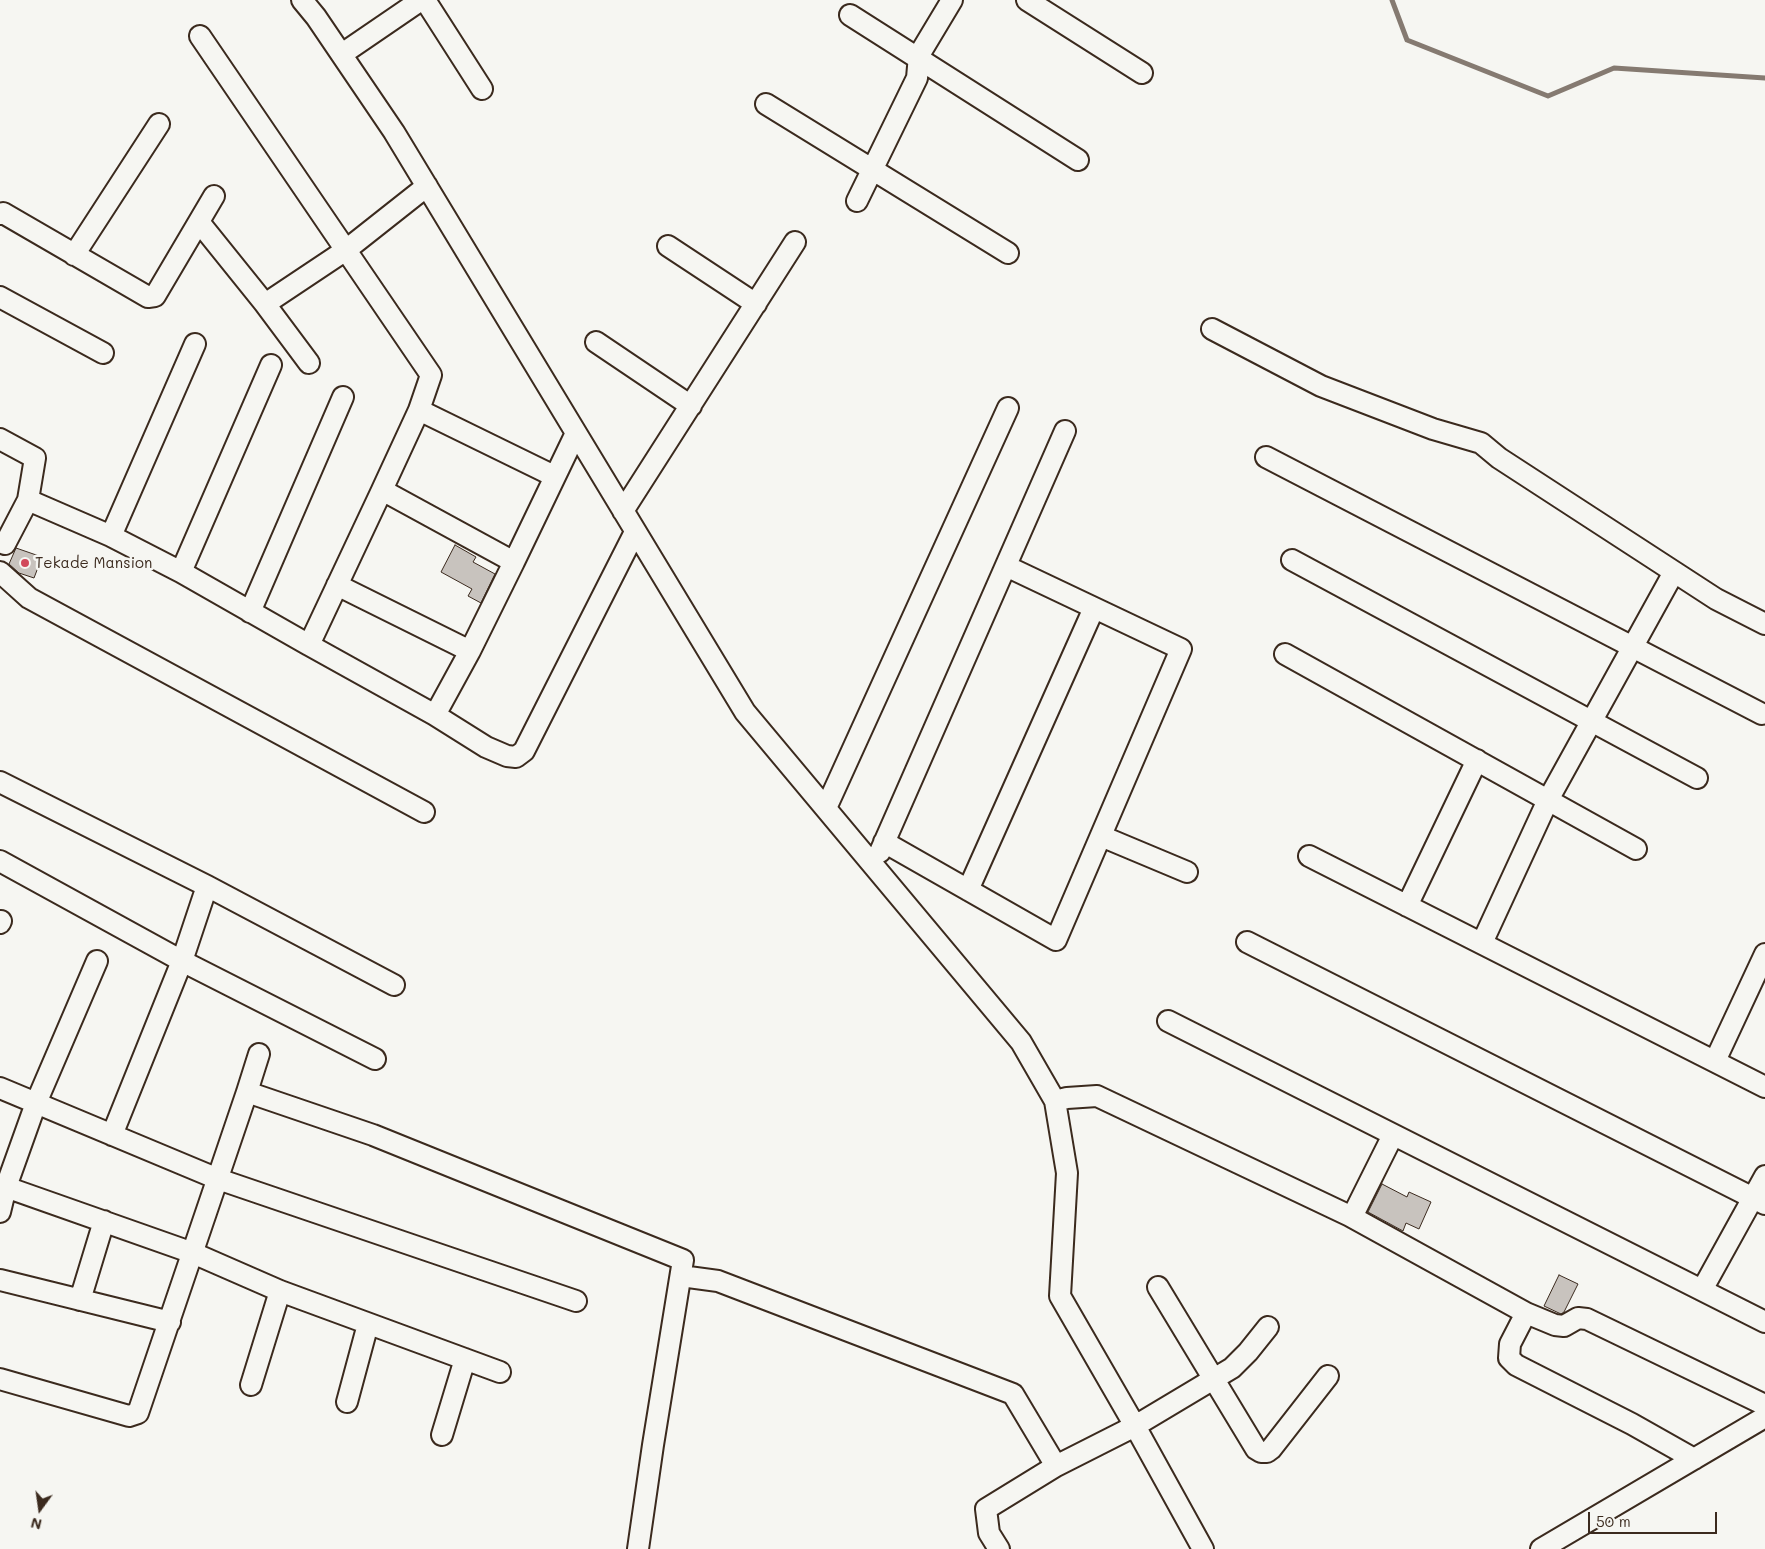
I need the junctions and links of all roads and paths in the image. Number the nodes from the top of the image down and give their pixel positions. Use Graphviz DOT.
graph roads {
  1 [pos="302,0"];
  2 [pos="421,0"];
  3 [pos="425,0"];
  4 [pos="952,0"];
  5 [pos="1027,0"];
  6 [pos="850,15"];
  7 [pos="200,36"];
  8 [pos="342,54"];
  9 [pos="919,59"];
  10 [pos="1142,73"];
  11 [pos="482,89"];
  12 [pos="766,104"];
  13 [pos="159,124"];
  14 [pos="1078,160"];
  15 [pos="873,170"];
  16 [pos="427,186"];
  17 [pos="214,196"];
  18 [pos="857,201"];
  19 [pos="0,214"];
  20 [pos="200,222"];
  21 [pos="795,242"];
  22 [pos="668,246"];
  23 [pos="346,250"];
  24 [pos="1008,253"];
  25 [pos="74,255"];
  26 [pos="0,297"];
  27 [pos="265,304"];
  28 [pos="756,304"];
  29 [pos="1212,329"];
  30 [pos="596,342"];
  31 [pos="195,344"];
  32 [pos="104,352"];
  33 [pos="309,363"];
  34 [pos="271,365"];
  35 [pos="343,397"];
  36 [pos="691,406"];
  37 [pos="1008,408"];
  38 [pos="419,410"];
  39 [pos="1065,431"];
  40 [pos="576,433"];
  41 [pos="0,439"];
  42 [pos="1266,457"];
  43 [pos="554,476"];
  44 [pos="382,490"];
  45 [pos="28,500"];
  46 [pos="623,512"];
  47 [pos="635,532"];
  48 [pos="111,536"];
  49 [pos="2,548"];
  50 [pos="1292,560"];
  51 [pos="514,562"];
  52 [pos="1006,566"];
  53 [pos="0,572"];
  54 [pos="181,572"];
  55 [pos="1674,572"];
  56 [pos="338,585"];
  57 [pos="1094,608"];
  58 [pos="250,612"];
  59 [pos="1765,624"];
  60 [pos="309,645"];
  61 [pos="1633,647"];
  62 [pos="470,651"];
  63 [pos="1285,654"];
  64 [pos="1762,714"];
  65 [pos="435,715"];
  66 [pos="1592,721"];
  67 [pos="1476,760"];
  68 [pos="1697,778"];
  69 [pos="0,782"];
  70 [pos="1548,800"];
  71 [pos="826,808"];
  72 [pos="424,812"];
  73 [pos="1101,836"];
  74 [pos="884,842"];
  75 [pos="1636,849"];
  76 [pos="1309,856"];
  77 [pos="0,861"];
  78 [pos="874,865"];
  79 [pos="1187,872"];
  80 [pos="207,886"];
  81 [pos="968,890"];
  82 [pos="1407,906"];
  83 [pos="1247,942"];
  84 [pos="1482,944"];
  85 [pos="1765,954"];
  86 [pos="97,961"];
  87 [pos="182,961"];
  88 [pos="394,985"];
  89 [pos="1168,1021"];
  90 [pos="259,1054"];
  91 [pos="375,1059"];
  92 [pos="1715,1061"];
  93 [pos="1765,1087"];
  94 [pos="0,1088"];
  95 [pos="247,1092"];
  96 [pos="1061,1099"];
  97 [pos="36,1103"];
  98 [pos="112,1135"];
  99 [pos="1393,1135"];
  100 [pos="1765,1176"];
  101 [pos="218,1179"];
  102 [pos="3,1186"];
  103 [pos="1759,1202"];
  104 [pos="0,1212"];
  105 [pos="1352,1217"];
  106 [pos="104,1221"];
  107 [pos="193,1253"];
  108 [pos="681,1276"];
  109 [pos="0,1280"];
  110 [pos="1158,1287"];
  111 [pos="1702,1290"];
  112 [pos="280,1291"];
  113 [pos="80,1300"];
  114 [pos="576,1301"];
  115 [pos="1526,1312"];
  116 [pos="170,1322"];
  117 [pos="1765,1322"];
  118 [pos="368,1324"];
  119 [pos="1268,1327"];
  120 [pos="465,1359"];
  121 [pos="500,1372"];
  122 [pos="1328,1376"];
  123 [pos="0,1379"];
  124 [pos="1213,1379"];
  125 [pos="251,1385"];
  126 [pos="347,1402"];
  127 [pos="1765,1405"];
  128 [pos="1765,1416"];
  129 [pos="1135,1426"];
  130 [pos="442,1435"];
  131 [pos="1694,1459"];
  132 [pos="1056,1466"];
  133 [pos="638,1549"];
  134 [pos="999,1549"];
  135 [pos="1203,1549"];
  136 [pos="1541,1549"];
  1 -- 8 [label="street"];
  2 -- 8 [label="street"];
  3 -- 11 [label="street"];
  4 -- 9 [label="street"];
  5 -- 10 [label="street"];
  6 -- 9 [label="street"];
  7 -- 23 [label="street"];
  8 -- 16 [label="street"];
  9 -- 14 [label="street"];
  9 -- 15 [label="street"];
  12 -- 15 [label="street"];
  13 -- 25 [label="street"];
  15 -- 18 [label="street"];
  15 -- 24 [label="street"];
  16 -- 23 [label="street"];
  16 -- 40 [label="street"];
  17 -- 20 [label="street"];
  19 -- 25 [label="street"];
  20 -- 25 [label="street"];
  20 -- 27 [label="street"];
  21 -- 28 [label="street"];
  22 -- 28 [label="street"];
  23 -- 27 [label="street"];
  23 -- 38 [label="street"];
  26 -- 32 [label="street"];
  27 -- 33 [label="street"];
  28 -- 36 [label="street"];
  29 -- 55 [label="street"];
  30 -- 36 [label="street"];
  31 -- 48 [label="street"];
  34 -- 54 [label="street"];
  35 -- 58 [label="street"];
  36 -- 46 [label="street"];
  37 -- 71 [label="street"];
  38 -- 43 [label="street"];
  38 -- 44 [label="street"];
  39 -- 52 [label="street"];
  40 -- 43 [label="street"];
  40 -- 46 [label="street"];
  41 -- 45 [label="street"];
  42 -- 61 [label="street"];
  43 -- 51 [label="street"];
  44 -- 51 [label="street"];
  44 -- 56 [label="street"];
  45 -- 48 [label="street"];
  45 -- 49 [label="street"];
  46 -- 47 [label="street"];
  47 -- 65 [label="street"];
  47 -- 71 [label="street"];
  48 -- 54 [label="street"];
  50 -- 66 [label="street"];
  51 -- 62 [label="street"];
  52 -- 57 [label="street"];
  52 -- 74 [label="street"];
  53 -- 72 [label="street"];
  54 -- 58 [label="street"];
  55 -- 59 [label="street"];
  55 -- 61 [label="street"];
  56 -- 60 [label="street"];
  56 -- 62 [label="street"];
  57 -- 73 [label="street"];
  57 -- 81 [label="street"];
  58 -- 60 [label="street"];
  60 -- 65 [label="street"];
  61 -- 64 [label="street"];
  61 -- 66 [label="street"];
  62 -- 65 [label="street"];
  63 -- 67 [label="street"];
  66 -- 68 [label="street"];
  66 -- 70 [label="street"];
  67 -- 70 [label="street"];
  67 -- 82 [label="street"];
  69 -- 80 [label="street"];
  70 -- 75 [label="street"];
  70 -- 84 [label="street"];
  71 -- 78 [label="street"];
  73 -- 79 [label="street"];
  73 -- 81 [label="street"];
  74 -- 78 [label="street"];
  74 -- 81 [label="street"];
  76 -- 82 [label="street"];
  77 -- 87 [label="street"];
  78 -- 96 [label="street"];
  80 -- 87 [label="street"];
  80 -- 88 [label="street"];
  82 -- 84 [label="street"];
  83 -- 103 [label="street"];
  84 -- 92 [label="street"];
  85 -- 92 [label="street"];
  86 -- 97 [label="street"];
  87 -- 91 [label="street"];
  87 -- 98 [label="street"];
  89 -- 99 [label="street"];
  90 -- 95 [label="street"];
  92 -- 93 [label="street"];
  94 -- 97 [label="street"];
  95 -- 101 [label="street"];
  95 -- 108 [label="street"];
  96 -- 105 [label="street"];
  96 -- 129 [label="street"];
  97 -- 98 [label="street"];
  97 -- 102 [label="street"];
  98 -- 101 [label="street"];
  99 -- 105 [label="street"];
  99 -- 111 [label="street"];
  100 -- 103 [label="street"];
  101 -- 107 [label="street"];
  101 -- 114 [label="street"];
  102 -- 104 [label="street"];
  102 -- 106 [label="street"];
  103 -- 111 [label="street"];
  105 -- 115 [label="street"];
  106 -- 107 [label="street"];
  106 -- 113 [label="street"];
  107 -- 112 [label="street"];
  107 -- 116 [label="street"];
  108 -- 132 [label="street"];
  108 -- 133 [label="street"];
  109 -- 113 [label="street"];
  110 -- 124 [label="street"];
  111 -- 117 [label="street"];
  112 -- 118 [label="street"];
  112 -- 125 [label="street"];
  113 -- 116 [label="street"];
  115 -- 127 [label="street"];
  115 -- 131 [label="street"];
  116 -- 123 [label="street"];
  118 -- 120 [label="street"];
  118 -- 126 [label="street"];
  119 -- 124 [label="street"];
  120 -- 121 [label="street"];
  120 -- 130 [label="street"];
  122 -- 124 [label="street"];
  124 -- 129 [label="street"];
  128 -- 131 [label="street"];
  129 -- 132 [label="street"];
  129 -- 135 [label="street"];
  131 -- 136 [label="street"];
  132 -- 134 [label="street"];
}
